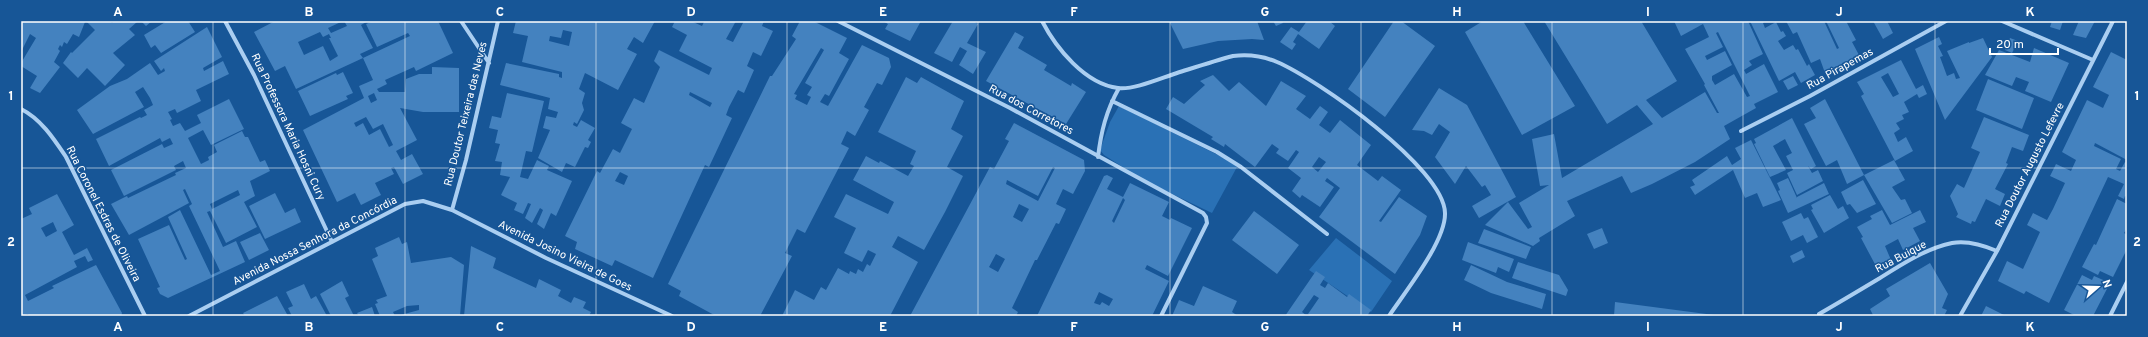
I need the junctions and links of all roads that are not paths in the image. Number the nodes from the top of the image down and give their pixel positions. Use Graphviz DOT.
graph roads {
  1 [pos="226,21"];
  2 [pos="461,21"];
  3 [pos="498,21"];
  4 [pos="838,21"];
  5 [pos="1042,21"];
  6 [pos="1946,21"];
  7 [pos="2002,21"];
  8 [pos="2113,21"];
  9 [pos="2093,60"];
  10 [pos="489,63"];
  11 [pos="1119,88"];
  12 [pos="1112,101"];
  13 [pos="21,109"];
  14 [pos="1741,131"];
  15 [pos="1098,157"];
  16 [pos="452,210"];
  17 [pos="1327,234"];
  18 [pos="332,242"];
  19 [pos="1997,251"];
  20 [pos="2127,282"];
  21 [pos="1819,314"];
  22 [pos="145,316"];
  23 [pos="189,316"];
  24 [pos="672,316"];
  25 [pos="1161,316"];
  26 [pos="1389,316"];
  27 [pos="1960,316"];
  28 [pos="2111,316"];
  1 -- 18 [label="street, Rua Professora Maria Hosni Cury"];
  2 -- 10 [label="street"];
  3 -- 10 [label="street, Rua Doutor Teixeira das Neves"];
  4 -- 15 [label="street, Rua dos Corretores"];
  5 -- 11 [label="street"];
  6 -- 14 [label="street, Rua Pirapemas"];
  7 -- 9 [label="street"];
  8 -- 9 [label="street, Rua Doutor Augusto Lefevre"];
  9 -- 19 [label="street, Rua Doutor Augusto Lefevre"];
  10 -- 16 [label="street, Rua Doutor Teixeira das Neves"];
  11 -- 12 [label="street"];
  11 -- 26 [label="street"];
  12 -- 15 [label="street"];
  12 -- 17 [label="street"];
  13 -- 22 [label="street, Rua Coronel Esdras de Oliveira"];
  15 -- 25 [label="street, Rua dos Corretores"];
  16 -- 18 [label="street, Avenida Nossa Senhora da Concórdia"];
  16 -- 24 [label="street, Avenida Josino Vieira de Goes"];
  18 -- 23 [label="street, Avenida Nossa Senhora da Concórdia"];
  19 -- 21 [label="street, Rua Buique"];
  19 -- 27 [label="street, Rua Doutor Augusto Lefevre"];
  20 -- 28 [label="street"];
}
